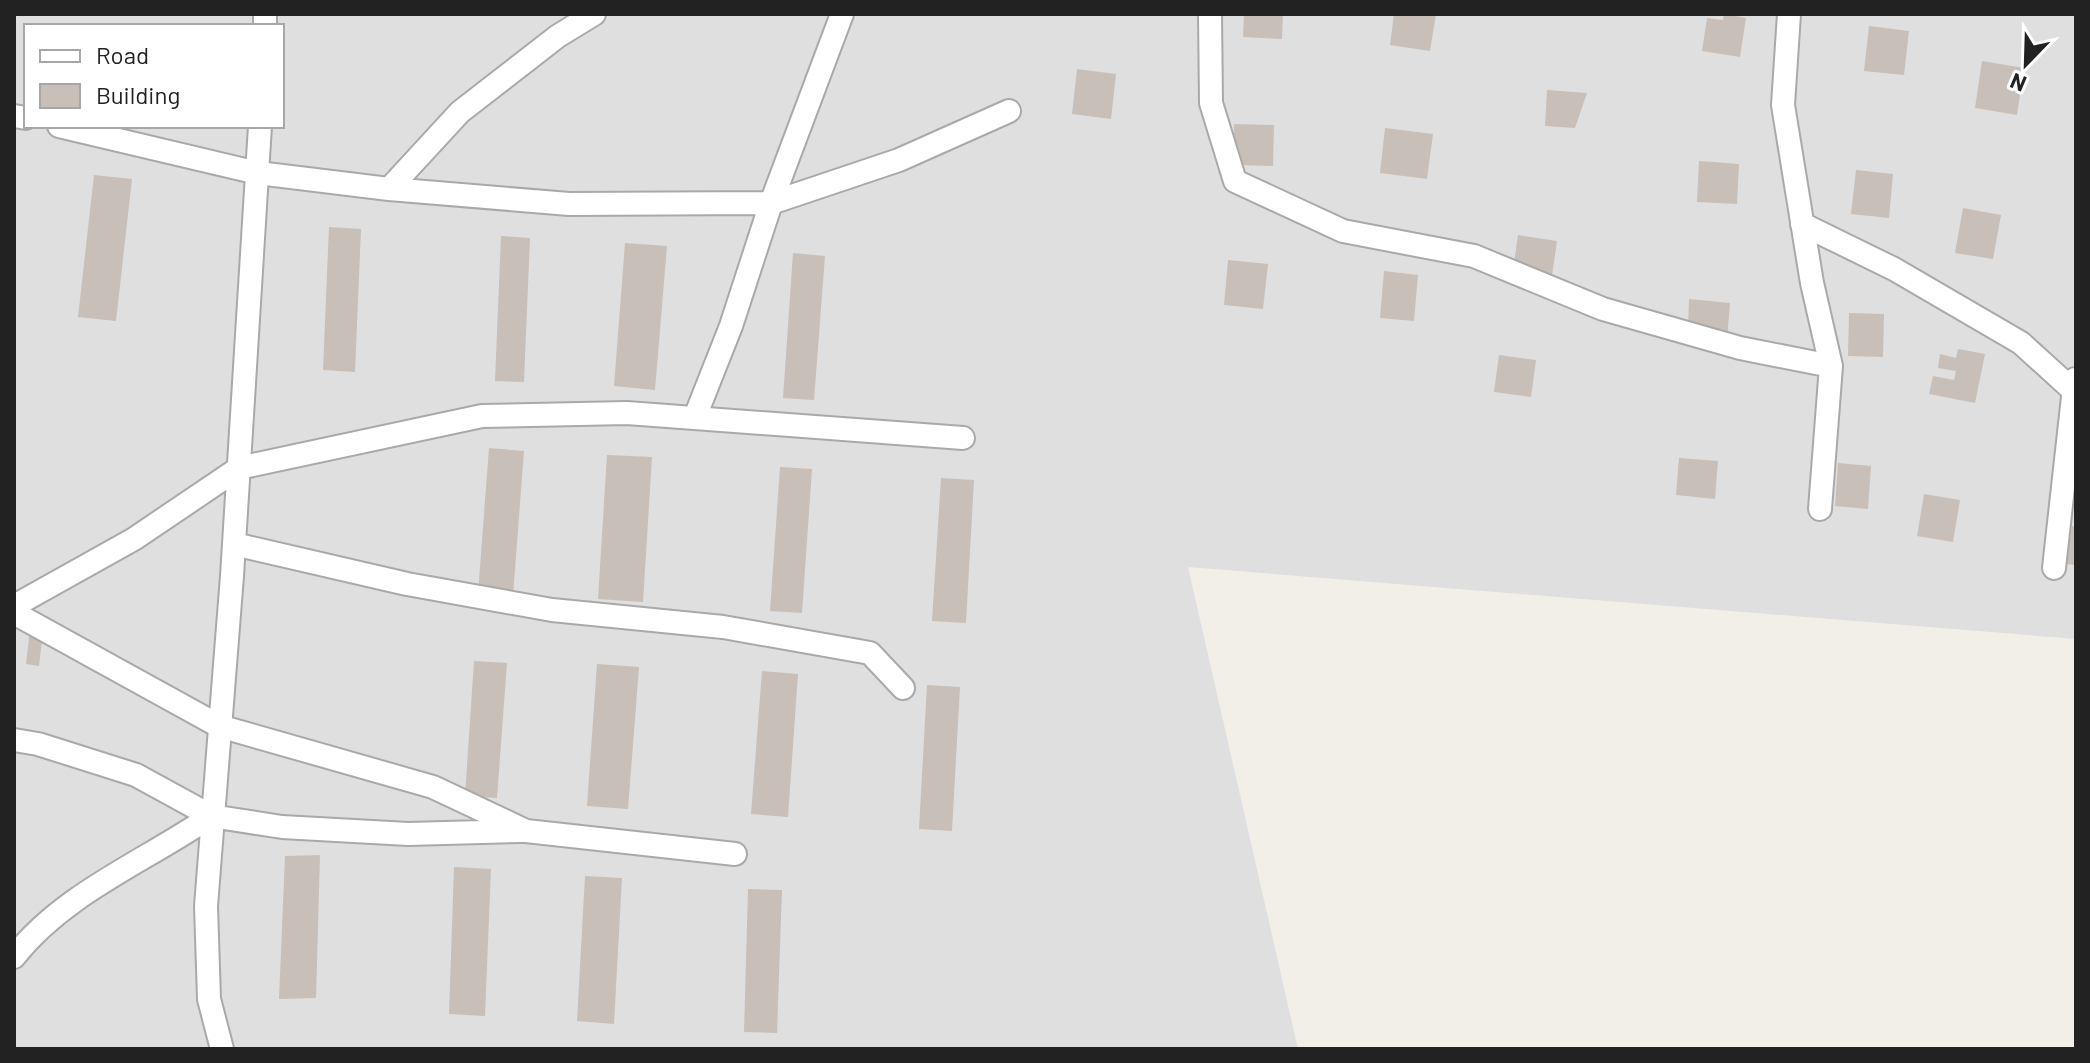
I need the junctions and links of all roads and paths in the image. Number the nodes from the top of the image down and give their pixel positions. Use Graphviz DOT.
graph roads {
  1 [pos="594,14"];
  2 [pos="842,14"];
  3 [pos="1210,14"];
  4 [pos="1789,14"];
  5 [pos="1009,111"];
  6 [pos="67,128"];
  7 [pos="260,128"];
  8 [pos="258,173"];
  9 [pos="389,189"];
  10 [pos="771,203"];
  11 [pos="1802,224"];
  12 [pos="1831,366"];
  13 [pos="2075,386"];
  14 [pos="695,417"];
  15 [pos="963,438"];
  16 [pos="239,468"];
  17 [pos="1820,509"];
  18 [pos="234,544"];
  19 [pos="2054,568"];
  20 [pos="14,606"];
  21 [pos="14,613"];
  22 [pos="903,688"];
  23 [pos="219,726"];
  24 [pos="14,740"];
  25 [pos="211,816"];
  26 [pos="526,831"];
  27 [pos="735,854"];
  28 [pos="14,957"];
  29 [pos="222,1049"];
  1 -- 9 [label="street"];
  2 -- 10 [label="street"];
  3 -- 12 [label="street"];
  4 -- 11 [label="street"];
  5 -- 10 [label="street"];
  6 -- 8 [label="street"];
  7 -- 8 [label="street"];
  8 -- 9 [label="street"];
  8 -- 16 [label="street"];
  9 -- 10 [label="street"];
  10 -- 14 [label="street"];
  11 -- 12 [label="street"];
  11 -- 13 [label="street"];
  12 -- 17 [label="street"];
  13 -- 19 [label="street"];
  14 -- 15 [label="street"];
  14 -- 16 [label="street"];
  16 -- 18 [label="street"];
  16 -- 20 [label="street"];
  18 -- 22 [label="street"];
  18 -- 23 [label="street"];
  21 -- 23 [label="street"];
  23 -- 25 [label="street"];
  23 -- 26 [label="street"];
  24 -- 25 [label="street"];
  25 -- 26 [label="street"];
  25 -- 28 [label="street"];
  25 -- 29 [label="street"];
  26 -- 27 [label="street"];
}
